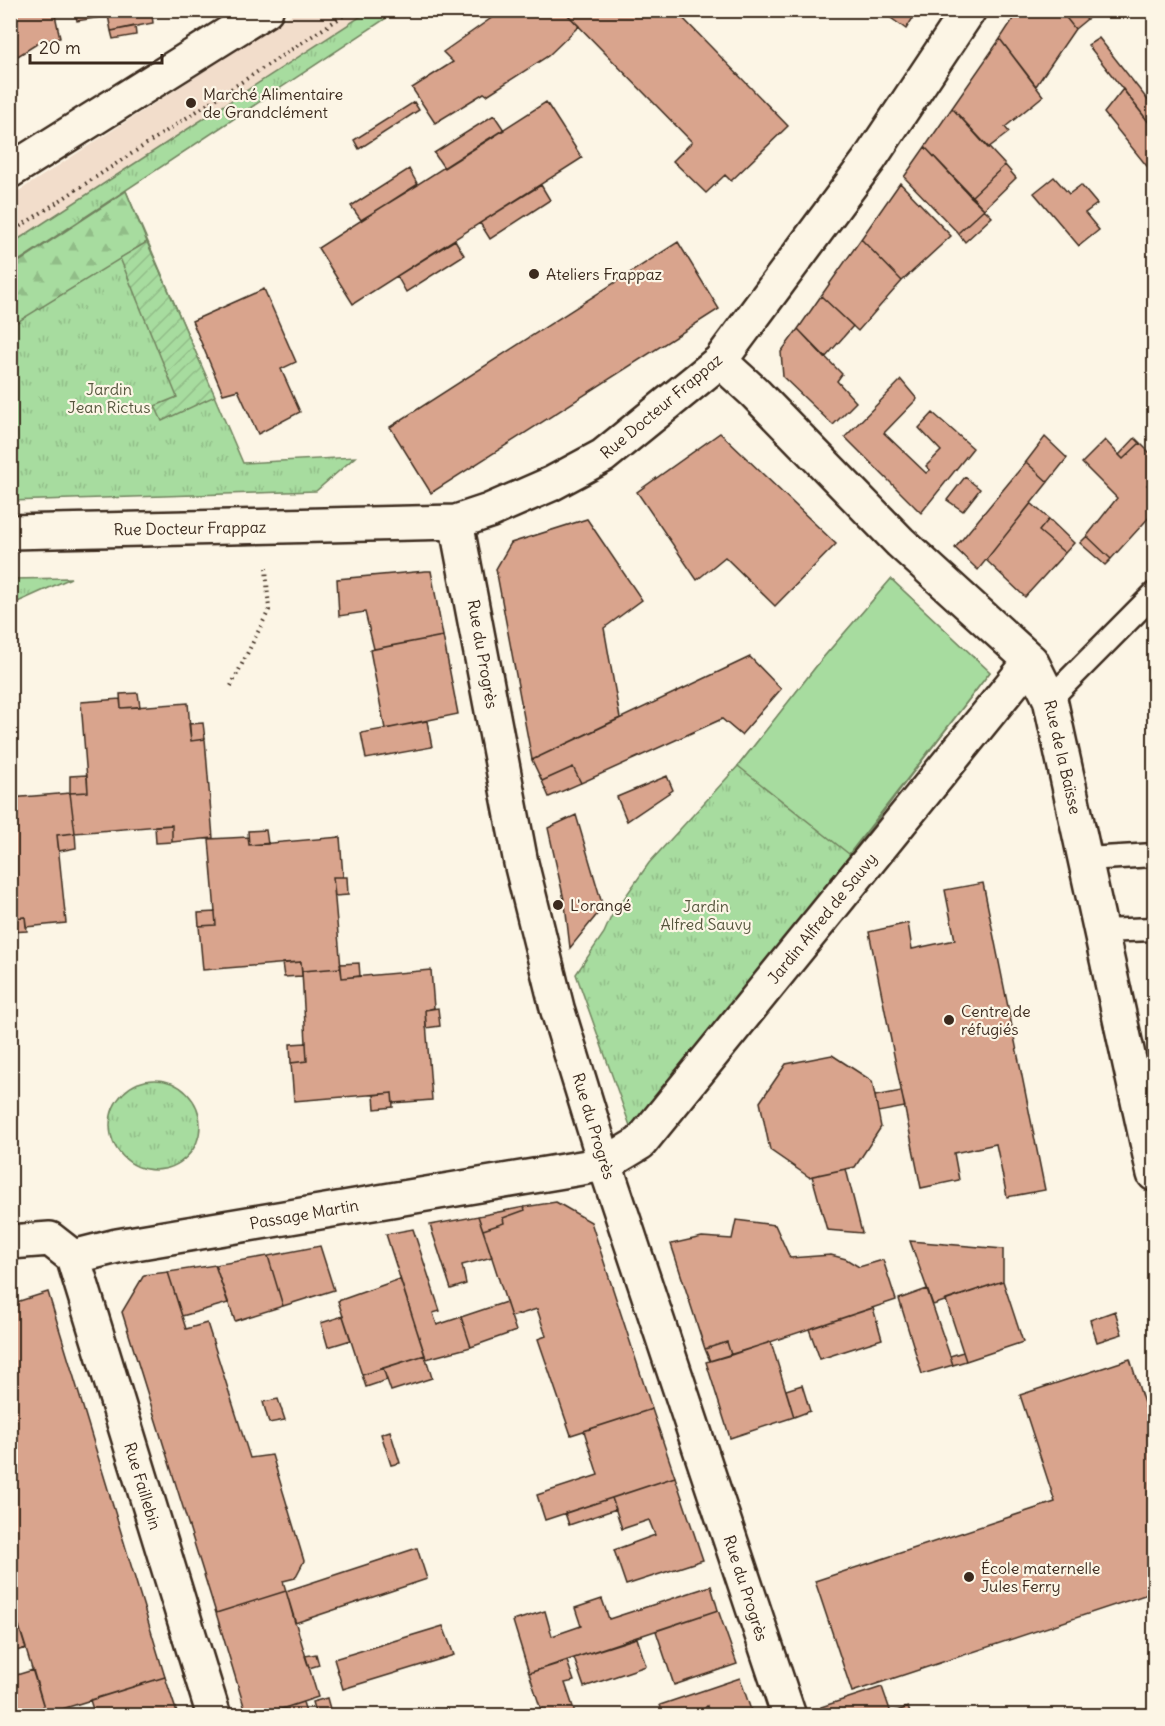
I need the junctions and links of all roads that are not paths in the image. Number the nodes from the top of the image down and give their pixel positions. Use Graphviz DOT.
graph roads {
  1 [pos="266,10"];
  2 [pos="969,10"];
  3 [pos="10,171"];
  4 [pos="720,361"];
  5 [pos="456,522"];
  6 [pos="10,532"];
  7 [pos="1155,594"];
  8 [pos="1031,661"];
  9 [pos="1050,699"];
  10 [pos="1155,855"];
  11 [pos="1086,859"];
  12 [pos="1155,929"];
  13 [pos="1101,931"];
  14 [pos="605,1164"];
  15 [pos="1155,1174"];
  16 [pos="10,1242"];
  17 [pos="73,1257"];
  18 [pos="214,1716"];
  19 [pos="789,1716"];
  1 -- 3 [label="street"];
  2 -- 4 [label="street, Rue Docteur Frappaz"];
  4 -- 5 [label="street, Rue Docteur Frappaz"];
  4 -- 8 [label="street, Rue de la Baïsse"];
  5 -- 6 [label="street, Rue Docteur Frappaz"];
  5 -- 14 [label="street, Rue du Progrès"];
  7 -- 9 [label="lane"];
  8 -- 9 [label="street, Rue de la Baïsse"];
  8 -- 14 [label="street, Jardin Alfred de Sauvy"];
  9 -- 11 [label="street, Rue de la Baïsse"];
  10 -- 11 [label="lane"];
  11 -- 13 [label="street, Rue de la Baïsse"];
  12 -- 13 [label="lane"];
  13 -- 15 [label="street, Rue de la Baïsse"];
  14 -- 17 [label="street, Passage Martin"];
  14 -- 19 [label="street, Rue du Progrès"];
  16 -- 17 [label="street"];
  17 -- 18 [label="street, Rue Faillebin"];
}
